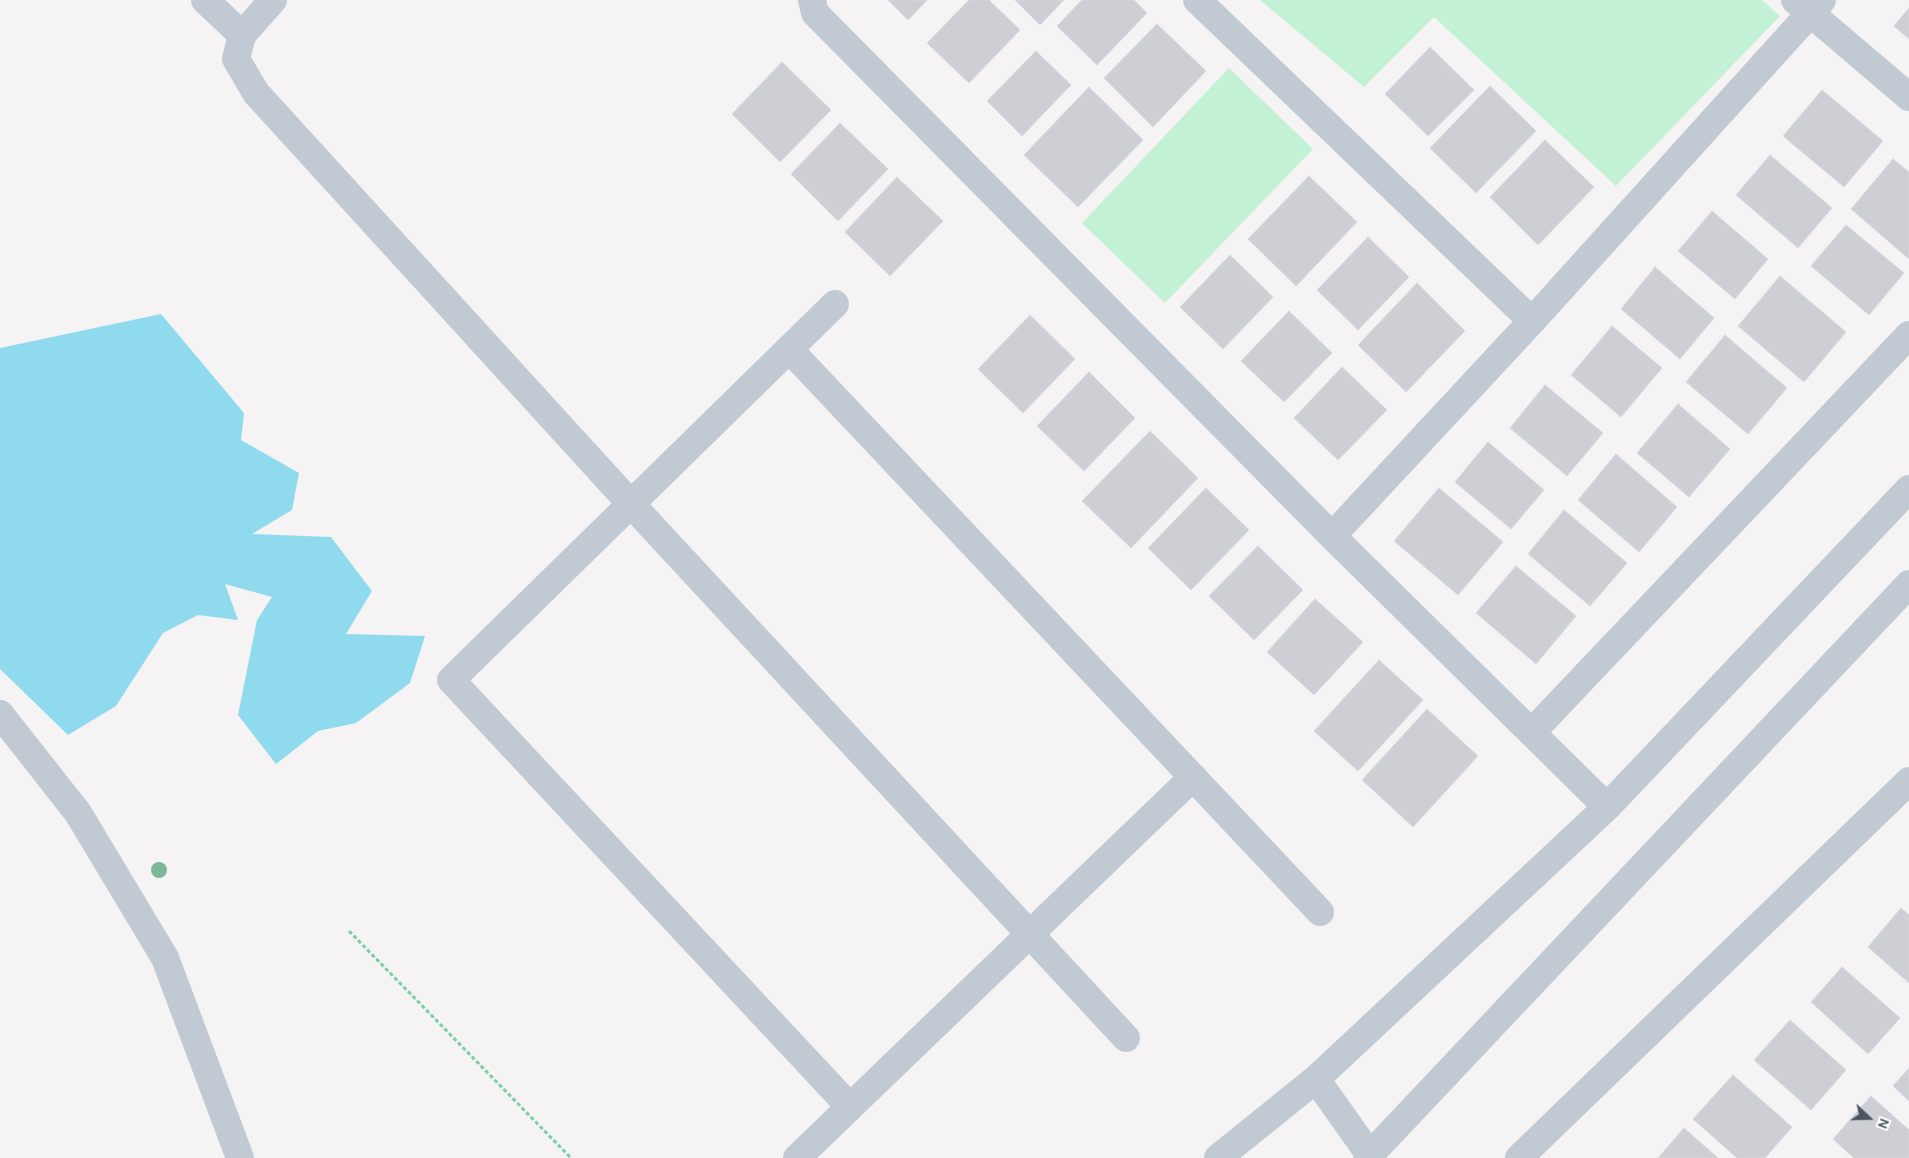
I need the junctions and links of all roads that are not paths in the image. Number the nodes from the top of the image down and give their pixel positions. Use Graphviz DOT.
graph roads {
  1 [pos="205,0"];
  2 [pos="273,0"];
  3 [pos="812,0"];
  4 [pos="1196,0"];
  5 [pos="1809,4"];
  6 [pos="242,36"];
  7 [pos="1909,97"];
  8 [pos="835,304"];
  9 [pos="1532,321"];
  10 [pos="1909,335"];
  11 [pos="790,349"];
  12 [pos="1909,489"];
  13 [pos="631,504"];
  14 [pos="1332,536"];
  15 [pos="1909,584"];
  16 [pos="0,714"];
  17 [pos="1532,732"];
  18 [pos="1193,777"];
  19 [pos="1909,781"];
  20 [pos="1607,807"];
  21 [pos="1320,912"];
  22 [pos="1029,934"];
  23 [pos="1126,1038"];
  24 [pos="1316,1079"];
  25 [pos="850,1107"];
  26 [pos="1369,1157"];
  27 [pos="240,1158"];
  28 [pos="797,1158"];
  29 [pos="1218,1158"];
  30 [pos="1519,1158"];
  1 -- 6 [label="street"];
  2 -- 6 [label="street"];
  3 -- 14 [label="street"];
  4 -- 9 [label="street"];
  5 -- 7 [label="street"];
  5 -- 9 [label="street"];
  6 -- 13 [label="street"];
  8 -- 11 [label="street"];
  9 -- 14 [label="street"];
  10 -- 17 [label="street"];
  11 -- 13 [label="street"];
  11 -- 18 [label="street"];
  12 -- 20 [label="street"];
  13 -- 22 [label="street"];
  13 -- 25 [label="street"];
  14 -- 17 [label="street"];
  15 -- 26 [label="street"];
  16 -- 27 [label="street"];
  17 -- 20 [label="street"];
  18 -- 21 [label="street"];
  18 -- 22 [label="street"];
  19 -- 30 [label="street"];
  20 -- 24 [label="street"];
  22 -- 23 [label="street"];
  22 -- 25 [label="street"];
  24 -- 26 [label="street"];
  24 -- 29 [label="street"];
  25 -- 28 [label="street"];
}
